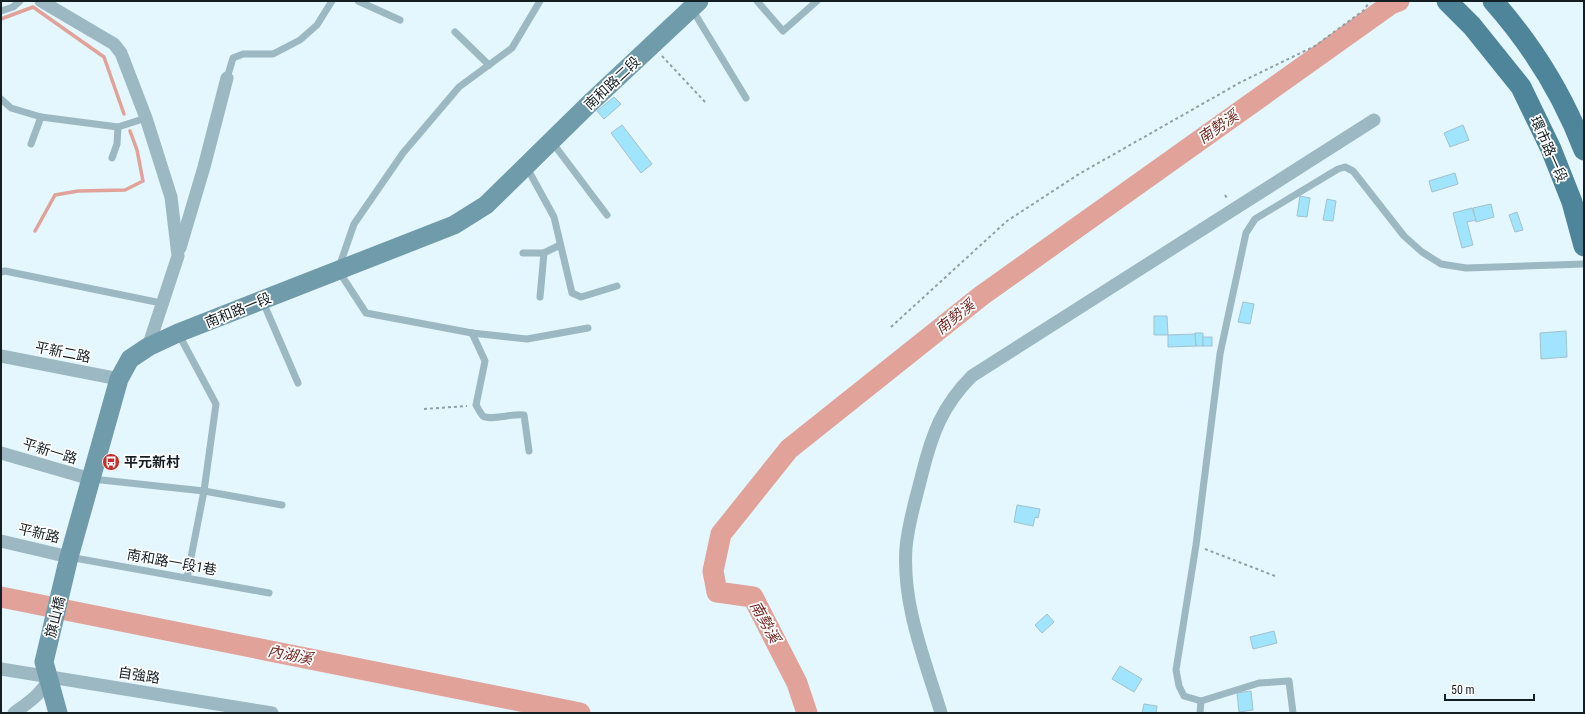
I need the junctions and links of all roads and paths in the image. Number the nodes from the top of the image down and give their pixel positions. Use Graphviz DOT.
graph roads {
  1 [pos="20,1"];
  2 [pos="41,1"];
  3 [pos="332,1"];
  4 [pos="358,1"];
  5 [pos="540,1"];
  6 [pos="757,1"];
  7 [pos="817,1"];
  8 [pos="1370,1"];
  9 [pos="1447,1"];
  10 [pos="1493,1"];
  11 [pos="695,5"];
  12 [pos="1,11"];
  13 [pos="400,20"];
  14 [pos="455,32"];
  15 [pos="651,46"];
  16 [pos="489,65"];
  17 [pos="227,78"];
  18 [pos="746,98"];
  19 [pos="1,99"];
  20 [pos="706,103"];
  21 [pos="41,117"];
  22 [pos="146,118"];
  23 [pos="1374,120"];
  24 [pos="118,127"];
  25 [pos="551,142"];
  26 [pos="31,144"];
  27 [pos="1584,150"];
  28 [pos="112,158"];
  29 [pos="526,166"];
  30 [pos="607,215"];
  31 [pos="560,245"];
  32 [pos="1584,246"];
  33 [pos="523,253"];
  34 [pos="544,253"];
  35 [pos="178,256"];
  36 [pos="1584,264"];
  37 [pos="338,270"];
  38 [pos="1,272"];
  39 [pos="617,286"];
  40 [pos="540,297"];
  41 [pos="262,300"];
  42 [pos="161,303"];
  43 [pos="891,327"];
  44 [pos="588,328"];
  45 [pos="472,333"];
  46 [pos="178,334"];
  47 [pos="148,347"];
  48 [pos="1,356"];
  49 [pos="119,380"];
  50 [pos="298,384"];
  51 [pos="476,405"];
  52 [pos="424,409"];
  53 [pos="529,451"];
  54 [pos="1,453"];
  55 [pos="91,479"];
  56 [pos="204,491"];
  57 [pos="282,505"];
  58 [pos="1,541"];
  59 [pos="1196,546"];
  60 [pos="69,556"];
  61 [pos="1275,576"];
  62 [pos="187,578"];
  63 [pos="269,593"];
  64 [pos="1,670"];
  65 [pos="49,678"];
  66 [pos="1201,701"];
  67 [pos="14,713"];
  68 [pos="58,713"];
  69 [pos="272,713"];
  70 [pos="941,713"];
  71 [pos="1200,713"];
  72 [pos="1294,713"];
  1 -- 12 [label="lane"];
  2 -- 22 [label="street"];
  3 -- 17 [label="lane"];
  4 -- 13 [label="lane"];
  5 -- 16 [label="lane"];
  6 -- 7 [label="lane"];
  8 -- 43 [label="path"];
  9 -- 32 [label="main road, 環市路一段"];
  10 -- 27 [label="main road"];
  11 -- 15 [label="main road, 南和路二段"];
  11 -- 18 [label="lane"];
  14 -- 16 [label="lane"];
  15 -- 20 [label="path"];
  15 -- 25 [label="main road, 南和路二段"];
  16 -- 37 [label="lane"];
  17 -- 35 [label="street"];
  19 -- 21 [label="lane"];
  21 -- 24 [label="lane"];
  21 -- 26 [label="lane"];
  22 -- 24 [label="lane"];
  22 -- 35 [label="street"];
  23 -- 70 [label="street"];
  24 -- 28 [label="lane"];
  25 -- 29 [label="main road, 南和路二段"];
  25 -- 30 [label="lane"];
  29 -- 31 [label="lane"];
  29 -- 37 [label="main road, 南和路一段"];
  31 -- 34 [label="lane"];
  31 -- 39 [label="lane"];
  33 -- 34 [label="lane"];
  34 -- 40 [label="lane"];
  35 -- 42 [label="street"];
  36 -- 59 [label="lane"];
  37 -- 41 [label="main road, 南和路一段"];
  37 -- 45 [label="lane"];
  38 -- 42 [label="lane"];
  41 -- 46 [label="main road, 南和路一段"];
  41 -- 50 [label="lane"];
  42 -- 47 [label="street"];
  44 -- 45 [label="lane"];
  45 -- 51 [label="lane"];
  46 -- 47 [label="main road, 南和路一段"];
  46 -- 56 [label="lane"];
  47 -- 49 [label="main road, 南和路一段"];
  48 -- 49 [label="street, 平新二路"];
  49 -- 55 [label="main road, 南和路一段"];
  51 -- 52 [label="path"];
  51 -- 53 [label="lane"];
  54 -- 55 [label="street, 平新一路"];
  55 -- 56 [label="lane"];
  55 -- 60 [label="main road, 南和路一段"];
  56 -- 57 [label="lane"];
  56 -- 62 [label="lane"];
  58 -- 60 [label="street, 平新路"];
  59 -- 61 [label="path"];
  59 -- 66 [label="lane"];
  60 -- 62 [label="lane, 南和路一段1巷"];
  60 -- 65 [label="main road, 旗山橋"];
  62 -- 63 [label="lane, 南和路一段1巷"];
  64 -- 65 [label="street, 自強路"];
  65 -- 67 [label="street"];
  65 -- 68 [label="main road, 旗山橋"];
  65 -- 69 [label="street, 自強路"];
  66 -- 71 [label="lane"];
  66 -- 72 [label="lane"];
}
